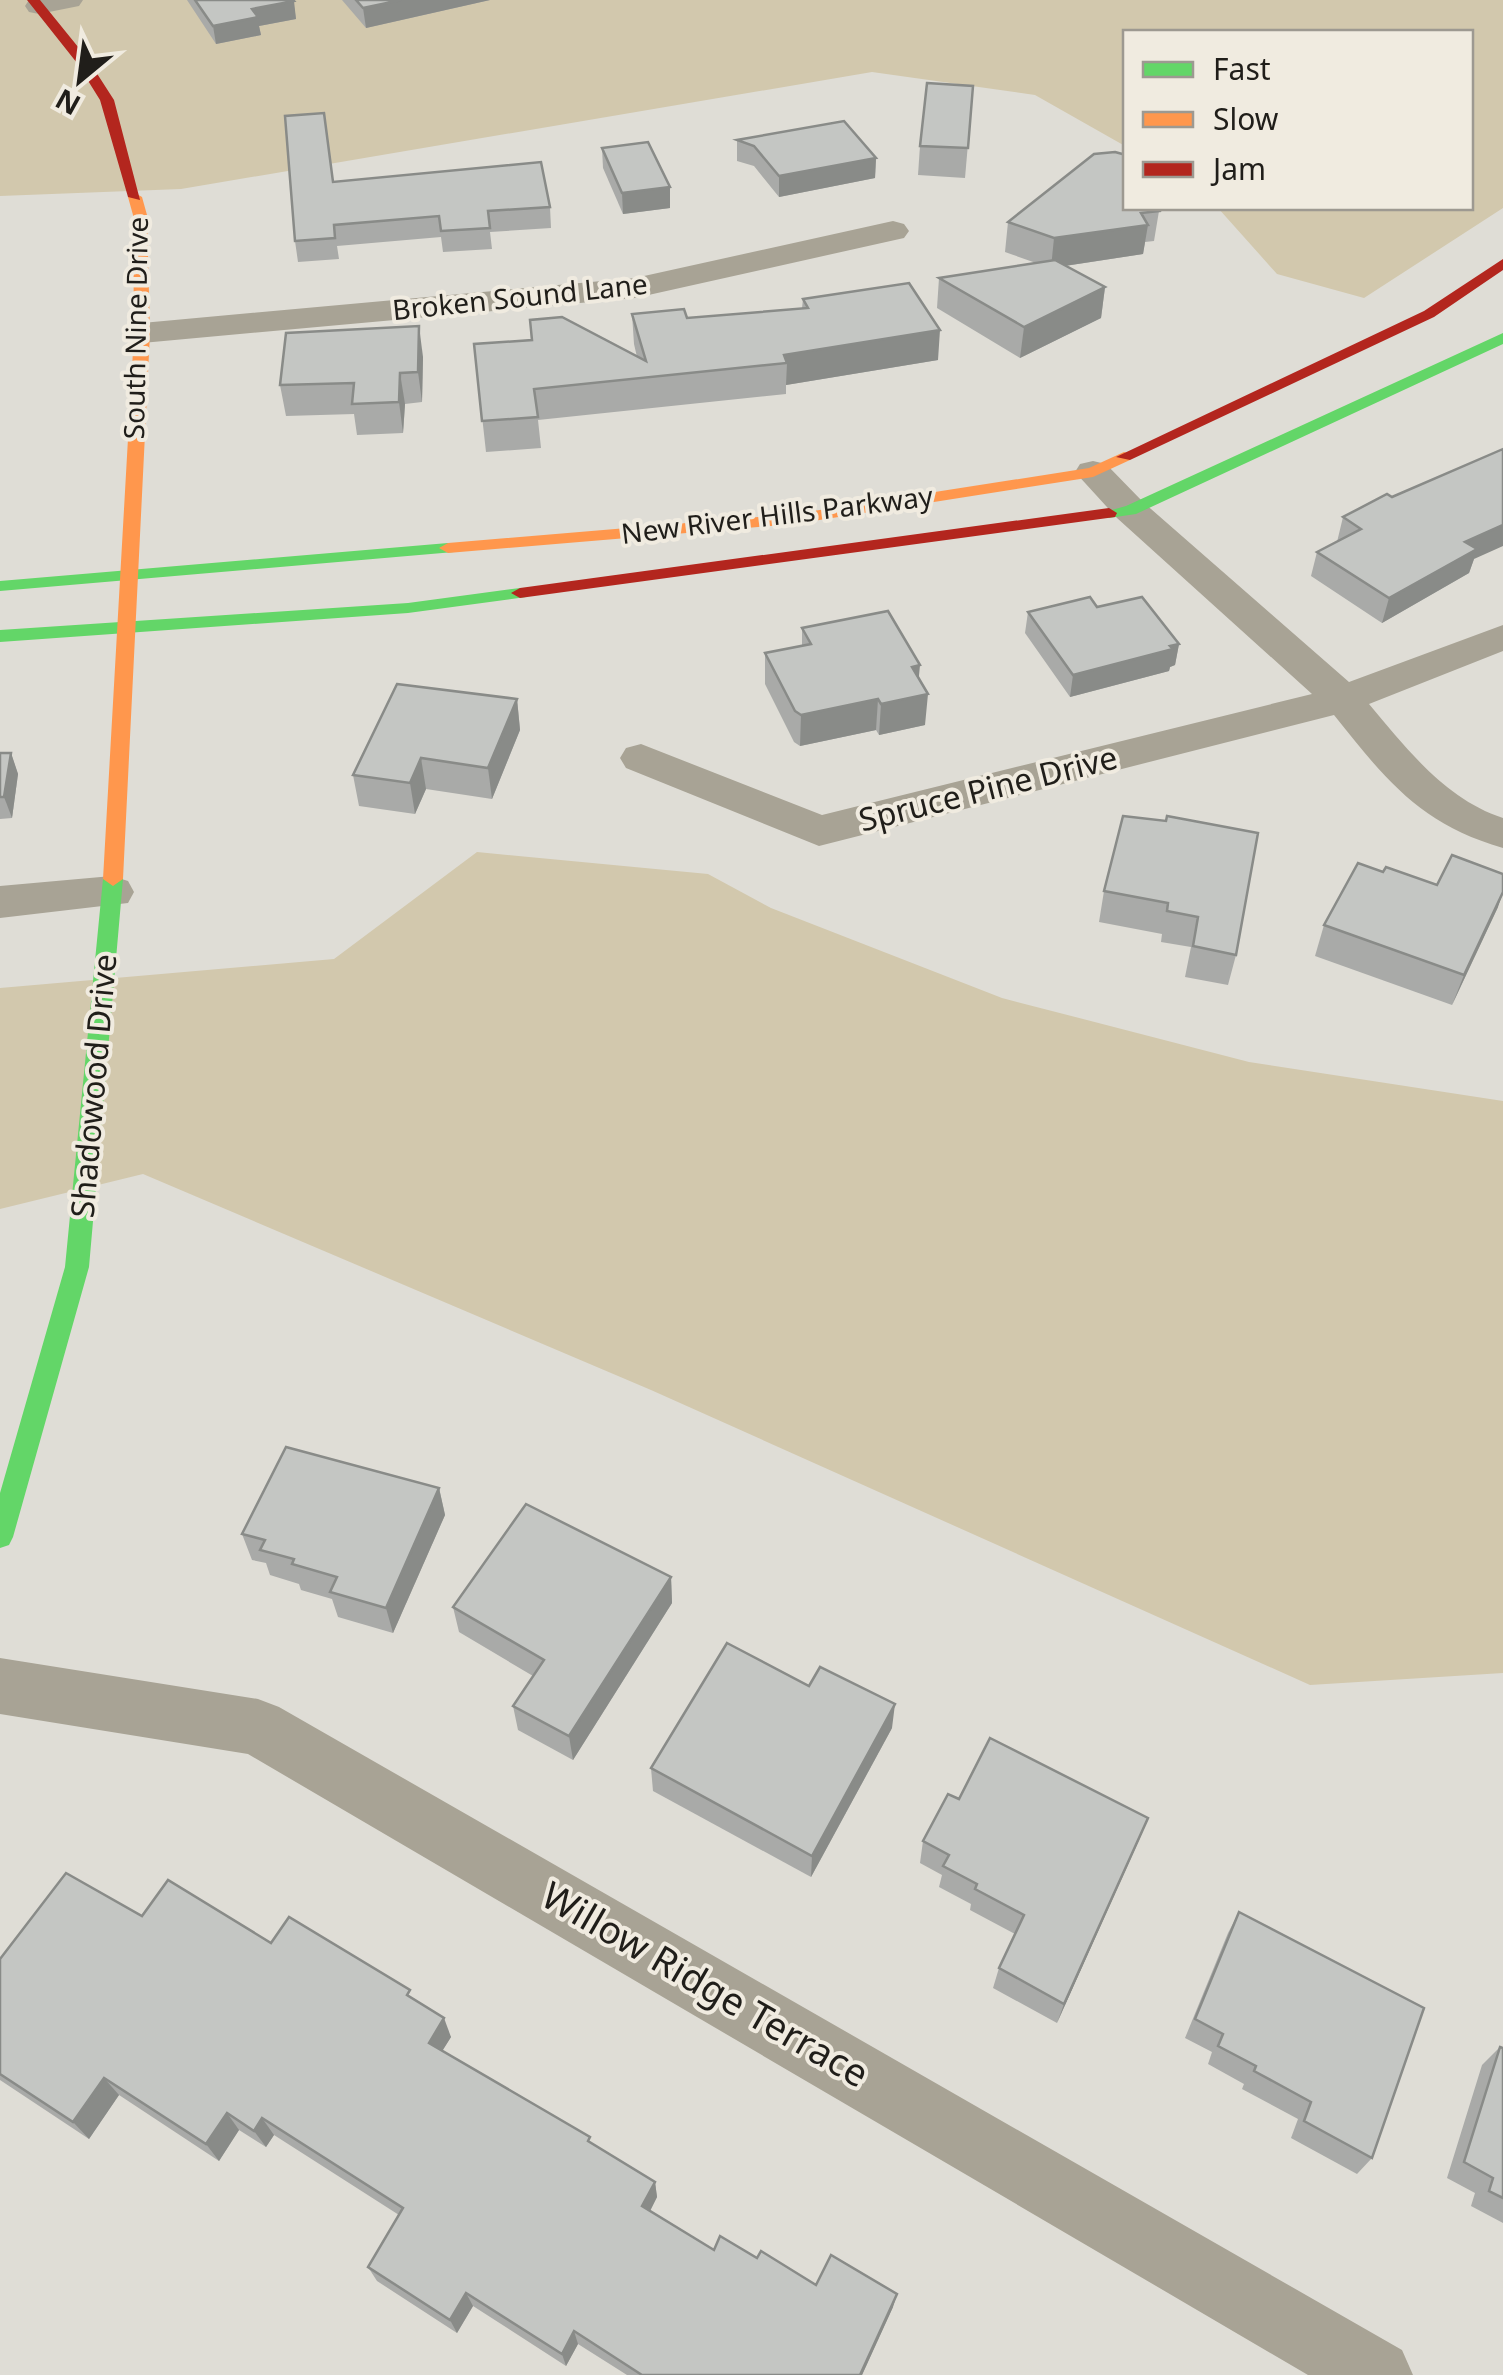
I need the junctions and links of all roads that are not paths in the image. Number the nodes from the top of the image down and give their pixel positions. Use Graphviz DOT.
graph roads {
  1 [pos="69,0"];
  2 [pos="36,3"];
  3 [pos="893,231"];
  4 [pos="1503,262"];
  5 [pos="142,333"];
  6 [pos="1503,338"];
  7 [pos="1094,472"];
  8 [pos="1130,510"];
  9 [pos="128,574"];
  10 [pos="0,586"];
  11 [pos="124,626"];
  12 [pos="0,636"];
  13 [pos="1503,637"];
  14 [pos="1343,699"];
  15 [pos="641,758"];
  16 [pos="1503,833"];
  17 [pos="112,892"];
  18 [pos="0,902"];
  19 [pos="0,1537"];
  20 [pos="0,1686"];
  21 [pos="1378,2375"];
  1 -- 2 [label="street"];
  2 -- 5 [label="street, South Nine Drive"];
  3 -- 5 [label="street, Broken Sound Lane"];
  4 -- 7 [label="street, New River Hills Parkway"];
  5 -- 9 [label="street, South Nine Drive"];
  6 -- 8 [label="street, New River Hills Parkway"];
  7 -- 8 [label="street"];
  7 -- 9 [label="street, New River Hills Parkway"];
  8 -- 11 [label="street, New River Hills Parkway"];
  8 -- 14 [label="street"];
  9 -- 10 [label="street, New River Hills Parkway"];
  9 -- 11 [label="street, South Nine Drive"];
  11 -- 12 [label="street, New River Hills Parkway"];
  11 -- 17 [label="street, Shadowood Drive"];
  13 -- 14 [label="street, Spruce Pine Drive"];
  14 -- 15 [label="street, Spruce Pine Drive"];
  14 -- 16 [label="street"];
  17 -- 18 [label="street"];
  17 -- 19 [label="street, Shadowood Drive"];
  20 -- 21 [label="street, Willow Ridge Terrace"];
}
